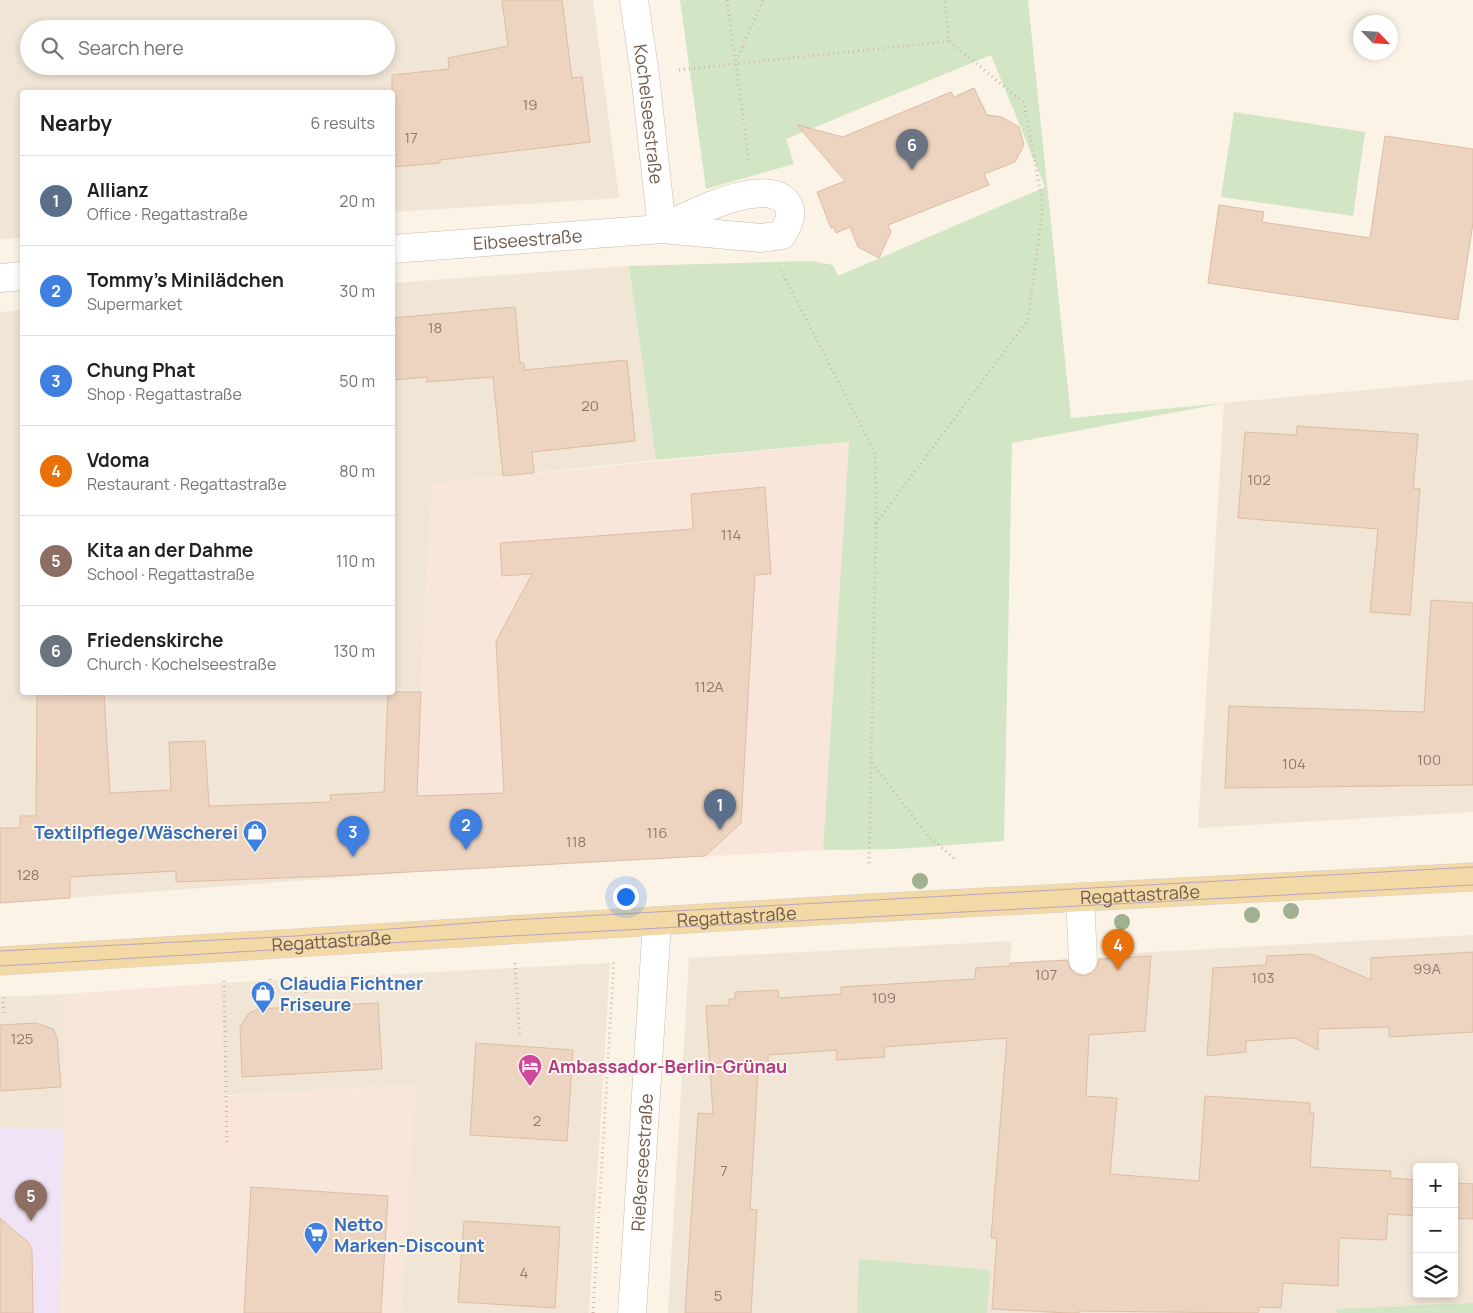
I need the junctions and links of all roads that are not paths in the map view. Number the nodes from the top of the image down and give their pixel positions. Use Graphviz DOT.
graph roads {
  1 [pos="634,0"];
  2 [pos="662,229"];
  3 [pos="395,249"];
  4 [pos="20,276"];
  5 [pos="0,278"];
  6 [pos="1473,877"];
  7 [pos="1080,897"];
  8 [pos="657,922"];
  9 [pos="1083,960"];
  10 [pos="0,961"];
  11 [pos="632,1313"];
  1 -- 2 [label="street, Kochelseestraße"];
  2 -- 2 [label="street"];
  2 -- 3 [label="street, Eibseestraße"];
  4 -- 5 [label="street"];
  6 -- 7 [label="main road, Regattastraße"];
  7 -- 8 [label="main road, Regattastraße"];
  7 -- 9 [label="street"];
  8 -- 10 [label="main road, Regattastraße"];
  8 -- 11 [label="street, Rießerseestraße"];
}
